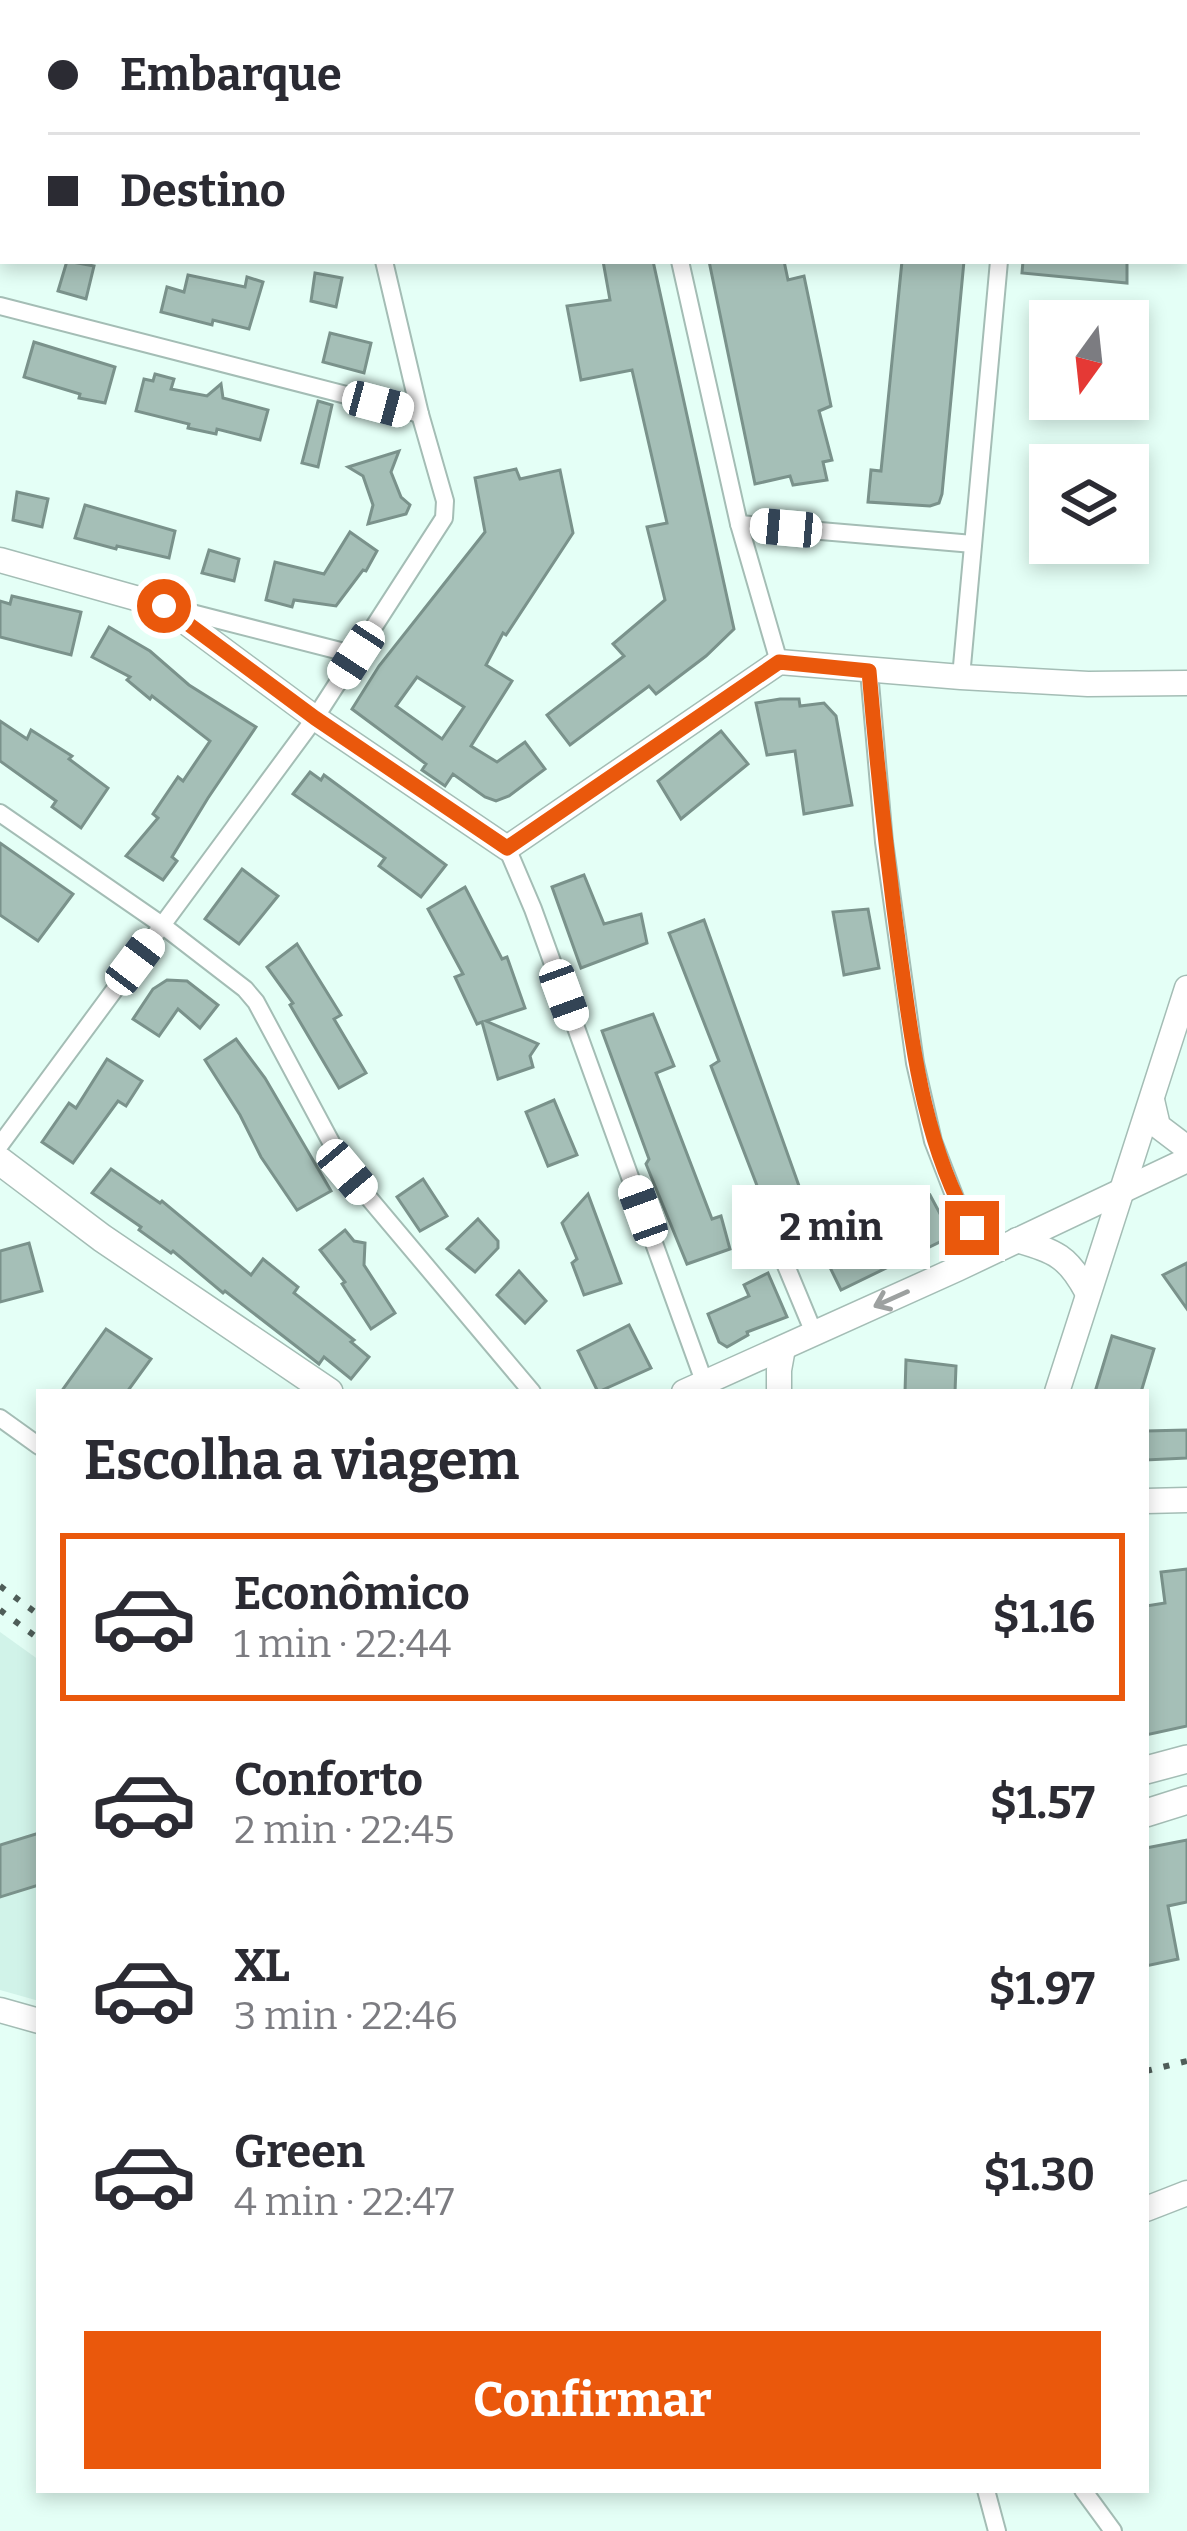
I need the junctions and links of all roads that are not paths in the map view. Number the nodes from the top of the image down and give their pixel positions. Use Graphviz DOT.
graph roads {
  1 [pos="385,264"];
  2 [pos="681,264"];
  3 [pos="999,264"];
  4 [pos="0,306"];
  5 [pos="420,414"];
  6 [pos="739,524"];
  7 [pos="973,544"];
  8 [pos="0,560"];
  9 [pos="164,606"];
  10 [pos="356,655"];
  11 [pos="779,662"];
  12 [pos="869,671"];
  13 [pos="961,677"];
  14 [pos="1187,682"];
  15 [pos="315,718"];
  16 [pos="0,813"];
  17 [pos="507,848"];
  18 [pos="162,925"];
  19 [pos="1187,988"];
  20 [pos="1151,1095"];
  21 [pos="0,1145"];
  22 [pos="1187,1148"];
  23 [pos="1187,1160"];
  24 [pos="0,1161"];
  25 [pos="1121,1189"];
  26 [pos="767,1220"];
  27 [pos="1018,1240"];
  28 [pos="986,1254"];
  29 [pos="1087,1292"];
  30 [pos="814,1333"];
  31 [pos="783,1348"];
  32 [pos="695,1388"];
  33 [pos="319,1389"];
  34 [pos="529,1389"];
  35 [pos="779,1389"];
  36 [pos="1058,1389"];
  37 [pos="0,1418"];
  38 [pos="36,1444"];
  39 [pos="1187,1500"];
  40 [pos="1149,1501"];
  41 [pos="1181,1761"];
  42 [pos="1149,1769"];
  43 [pos="1187,1797"];
  44 [pos="1149,1813"];
  45 [pos="0,2010"];
  46 [pos="36,2020"];
  47 [pos="1187,2193"];
  48 [pos="1149,2208"];
  49 [pos="987,2493"];
  50 [pos="1085,2493"];
  51 [pos="997,2531"];
  52 [pos="1113,2531"];
  1 -- 5 [label="street"];
  2 -- 6 [label="street"];
  3 -- 7 [label="street"];
  4 -- 5 [label="street"];
  5 -- 10 [label="street"];
  6 -- 7 [label="street"];
  6 -- 11 [label="street"];
  7 -- 13 [label="street"];
  8 -- 9 [label="street"];
  9 -- 10 [label="street"];
  9 -- 15 [label="street"];
  10 -- 15 [label="street"];
  11 -- 12 [label="street"];
  11 -- 17 [label="street"];
  12 -- 13 [label="street"];
  12 -- 28 [label="street"];
  13 -- 14 [label="street"];
  15 -- 17 [label="street"];
  15 -- 18 [label="street"];
  16 -- 18 [label="street"];
  17 -- 32 [label="street"];
  18 -- 21 [label="street"];
  18 -- 34 [label="street"];
  19 -- 20 [label="street"];
  20 -- 22 [label="street"];
  20 -- 25 [label="street"];
  23 -- 25 [label="street"];
  24 -- 33 [label="main road"];
  25 -- 27 [label="street"];
  25 -- 29 [label="street"];
  26 -- 30 [label="street"];
  27 -- 28 [label="street"];
  27 -- 29 [label="street"];
  28 -- 30 [label="street, one-way"];
  29 -- 36 [label="street"];
  30 -- 31 [label="street"];
  31 -- 32 [label="street"];
  31 -- 35 [label="street"];
  37 -- 38 [label="street"];
  39 -- 40 [label="street"];
  41 -- 42 [label="main road"];
  41 -- 43 [label="main road"];
  43 -- 44 [label="main road"];
  45 -- 46 [label="street"];
  47 -- 48 [label="street"];
  49 -- 51 [label="street"];
  50 -- 52 [label="street"];
}
